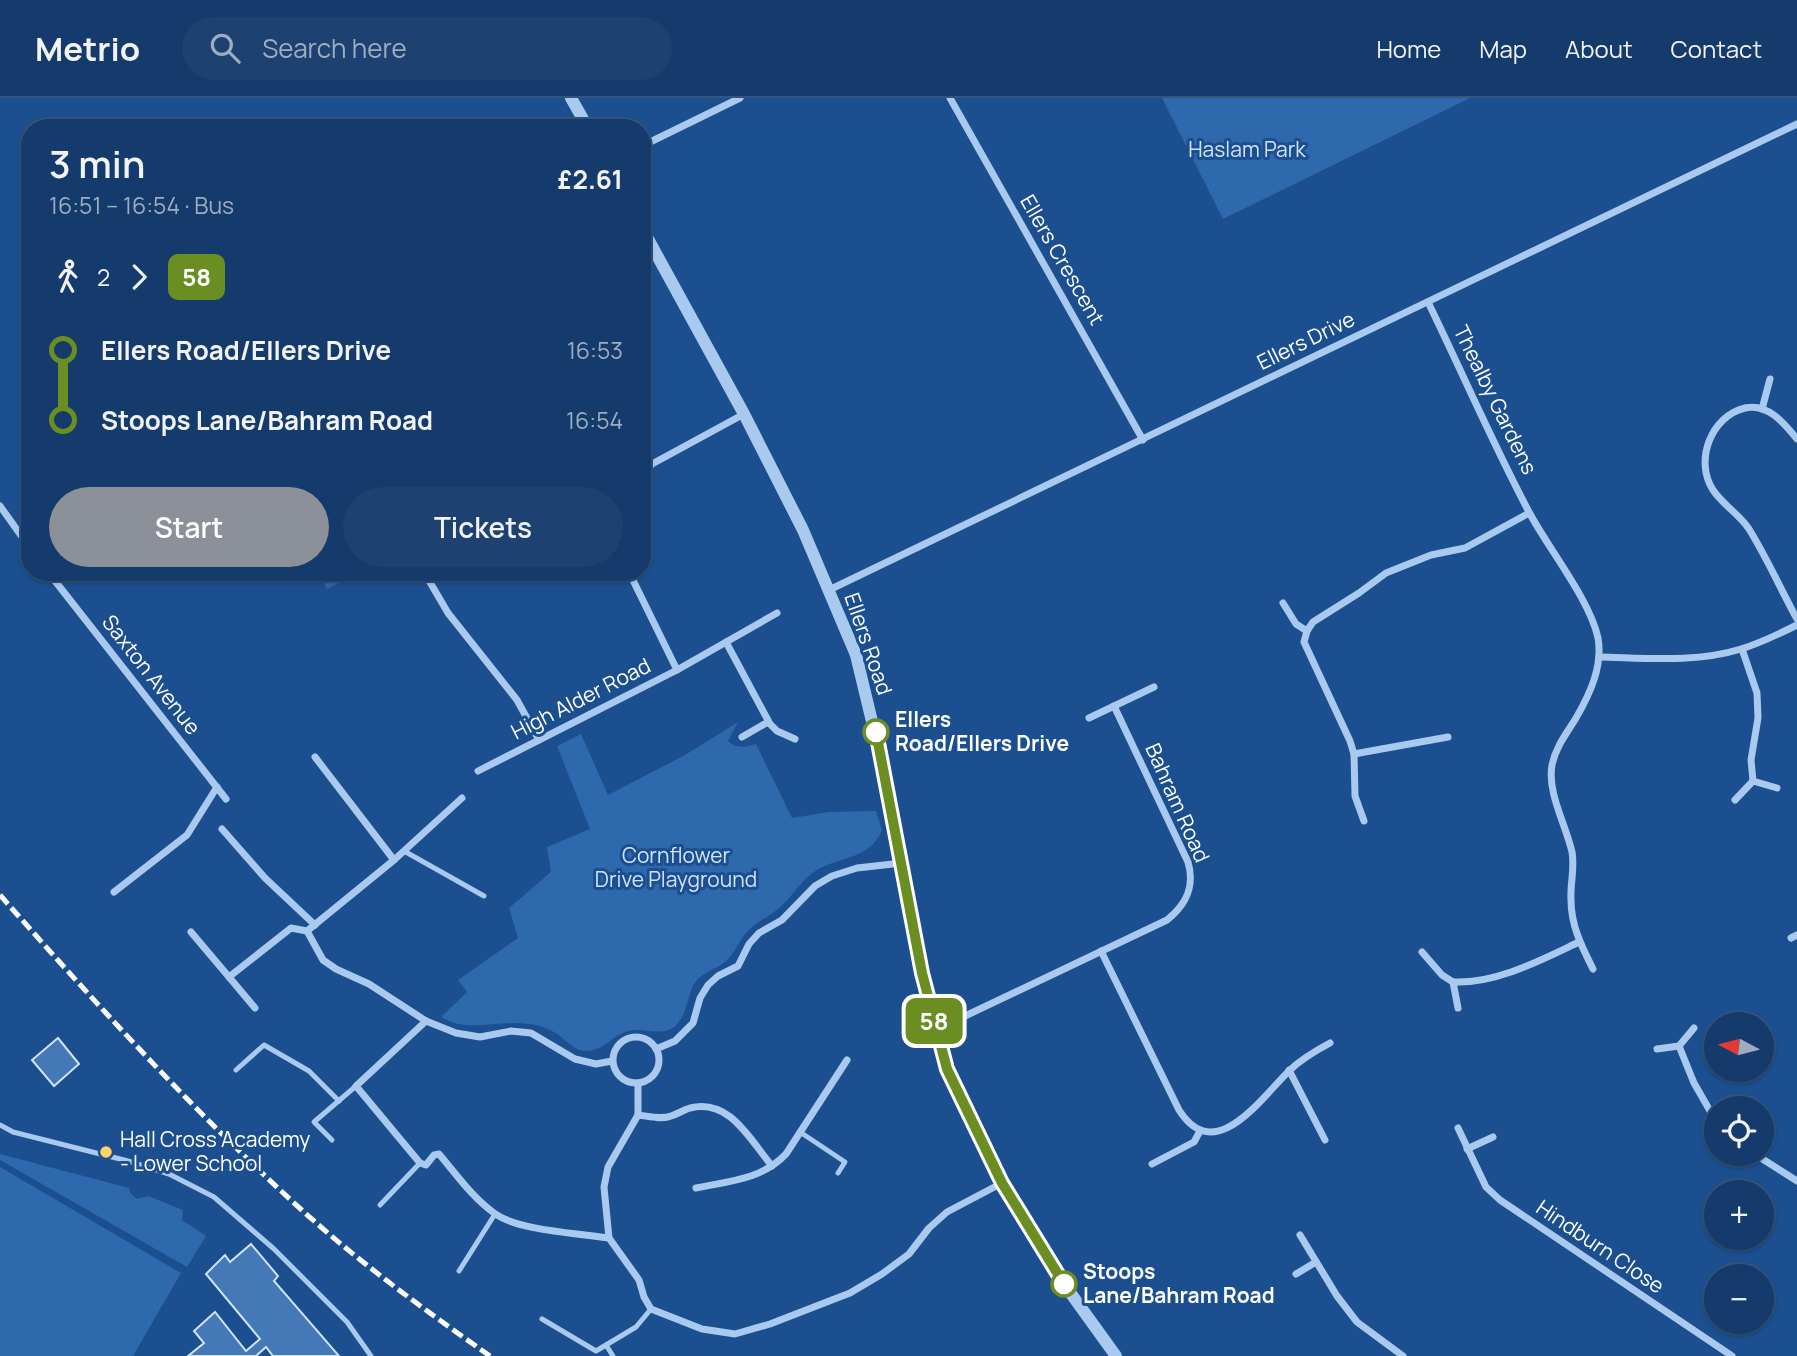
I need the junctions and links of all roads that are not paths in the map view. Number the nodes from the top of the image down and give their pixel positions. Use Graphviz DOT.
graph roads {
  1 [pos="571,98"];
  2 [pos="740,98"];
  3 [pos="950,98"];
  4 [pos="583,119"];
  5 [pos="1797,124"];
  6 [pos="651,142"];
  7 [pos="651,244"];
  8 [pos="1428,302"];
  9 [pos="1770,379"];
  10 [pos="1762,409"];
  11 [pos="744,414"];
  12 [pos="1797,439"];
  13 [pos="1143,440"];
  14 [pos="651,465"];
  15 [pos="0,506"];
  16 [pos="1529,513"];
  17 [pos="21,535"];
  18 [pos="55,581"];
  19 [pos="429,581"];
  20 [pos="633,581"];
  21 [pos="829,590"];
  22 [pos="1283,603"];
  23 [pos="777,613"];
  24 [pos="1797,619"];
  25 [pos="1797,625"];
  26 [pos="1307,631"];
  27 [pos="726,642"];
  28 [pos="1742,649"];
  29 [pos="1599,657"];
  30 [pos="677,670"];
  31 [pos="1154,687"];
  32 [pos="1114,706"];
  33 [pos="1089,718"];
  34 [pos="768,722"];
  35 [pos="742,737"];
  36 [pos="1448,737"];
  37 [pos="795,739"];
  38 [pos="539,740"];
  39 [pos="1354,754"];
  40 [pos="315,757"];
  41 [pos="478,771"];
  42 [pos="1753,781"];
  43 [pos="217,787"];
  44 [pos="1777,788"];
  45 [pos="462,798"];
  46 [pos="226,799"];
  47 [pos="1735,800"];
  48 [pos="1364,821"];
  49 [pos="222,829"];
  50 [pos="404,850"];
  51 [pos="394,860"];
  52 [pos="902,863"];
  53 [pos="114,892"];
  54 [pos="484,895"];
  55 [pos="315,925"];
  56 [pos="307,931"];
  57 [pos="191,932"];
  58 [pos="1579,942"];
  59 [pos="1101,951"];
  60 [pos="1422,953"];
  61 [pos="1593,969"];
  62 [pos="229,977"];
  63 [pos="1452,982"];
  64 [pos="254,1007"];
  65 [pos="1458,1008"];
  66 [pos="426,1021"];
  67 [pos="935,1028"];
  68 [pos="1694,1028"];
  69 [pos="1330,1043"];
  70 [pos="1679,1046"];
  71 [pos="656,1049"];
  72 [pos="1657,1049"];
  73 [pos="847,1060"];
  74 [pos="612,1061"];
  75 [pos="236,1070"];
  76 [pos="1289,1070"];
  77 [pos="638,1083"];
  78 [pos="356,1086"];
  79 [pos="1704,1100"];
  80 [pos="339,1101"];
  81 [pos="639,1115"];
  82 [pos="0,1125"];
  83 [pos="1458,1128"];
  84 [pos="1200,1131"];
  85 [pos="800,1132"];
  86 [pos="1493,1137"];
  87 [pos="1325,1139"];
  88 [pos="332,1140"];
  89 [pos="1467,1149"];
  90 [pos="420,1163"];
  91 [pos="1152,1164"];
  92 [pos="772,1166"];
  93 [pos="1773,1166"];
  94 [pos="838,1173"];
  95 [pos="1797,1181"];
  96 [pos="1002,1183"];
  97 [pos="696,1188"];
  98 [pos="380,1205"];
  99 [pos="495,1214"];
  100 [pos="1300,1235"];
  101 [pos="609,1238"];
  102 [pos="1316,1262"];
  103 [pos="459,1270"];
  104 [pos="1296,1274"];
  105 [pos="651,1308"];
  106 [pos="542,1319"];
  107 [pos="606,1345"];
  108 [pos="371,1356"];
  109 [pos="613,1356"];
  110 [pos="1116,1356"];
  111 [pos="1403,1356"];
  112 [pos="1732,1356"];
  1 -- 4 [label="street"];
  2 -- 6 [label="street"];
  3 -- 13 [label="street, Ellers Crescent"];
  5 -- 8 [label="street, Ellers Drive"];
  7 -- 11 [label="street, Ellers Road"];
  8 -- 13 [label="street, Ellers Drive"];
  8 -- 16 [label="street, Thealby Gardens"];
  9 -- 10 [label="street"];
  10 -- 12 [label="street"];
  10 -- 24 [label="street"];
  11 -- 14 [label="street"];
  11 -- 21 [label="street, Ellers Road"];
  13 -- 21 [label="street, Ellers Drive"];
  15 -- 17 [label="street"];
  16 -- 26 [label="street"];
  16 -- 29 [label="street, Thealby Gardens"];
  18 -- 43 [label="street, Saxton Avenue"];
  19 -- 38 [label="street"];
  20 -- 30 [label="street, High Alder Road"];
  21 -- 52 [label="street, Ellers Road"];
  22 -- 26 [label="street"];
  23 -- 27 [label="street"];
  25 -- 28 [label="street"];
  26 -- 39 [label="street"];
  27 -- 30 [label="street"];
  27 -- 34 [label="street"];
  28 -- 29 [label="street"];
  28 -- 42 [label="street"];
  29 -- 58 [label="street, Thealby Gardens"];
  30 -- 38 [label="street, High Alder Road"];
  31 -- 32 [label="street"];
  32 -- 33 [label="street"];
  32 -- 59 [label="street, Bahram Road"];
  34 -- 35 [label="street"];
  34 -- 37 [label="street"];
  36 -- 39 [label="street"];
  38 -- 41 [label="street, High Alder Road"];
  39 -- 48 [label="street"];
  40 -- 51 [label="street"];
  42 -- 44 [label="street"];
  42 -- 47 [label="street"];
  43 -- 46 [label="street, Saxton Avenue"];
  43 -- 53 [label="street"];
  45 -- 50 [label="street"];
  49 -- 55 [label="street"];
  50 -- 51 [label="street"];
  50 -- 54 [label="lane"];
  51 -- 55 [label="street"];
  52 -- 67 [label="street, Ellers Road"];
  52 -- 71 [label="street"];
  55 -- 56 [label="street"];
  56 -- 62 [label="street"];
  56 -- 66 [label="street"];
  57 -- 62 [label="street"];
  58 -- 61 [label="street, Thealby Gardens"];
  58 -- 63 [label="street"];
  59 -- 67 [label="street, Bahram Road"];
  59 -- 84 [label="street"];
  60 -- 63 [label="street"];
  62 -- 64 [label="street"];
  63 -- 65 [label="street"];
  66 -- 74 [label="street"];
  66 -- 78 [label="street"];
  67 -- 96 [label="street, Ellers Road"];
  68 -- 70 [label="street"];
  69 -- 76 [label="street"];
  70 -- 72 [label="street"];
  70 -- 79 [label="street"];
  71 -- 74 [label="street"];
  71 -- 77 [label="street"];
  73 -- 85 [label="street"];
  74 -- 77 [label="street"];
  75 -- 80 [label="lane"];
  76 -- 84 [label="street"];
  76 -- 87 [label="street"];
  77 -- 81 [label="street"];
  78 -- 80 [label="lane"];
  78 -- 90 [label="street"];
  80 -- 88 [label="lane"];
  81 -- 92 [label="street"];
  81 -- 101 [label="street"];
  82 -- 108 [label="lane"];
  83 -- 89 [label="street, Hindburn Close"];
  84 -- 91 [label="street"];
  85 -- 92 [label="street"];
  85 -- 94 [label="lane"];
  86 -- 89 [label="street"];
  89 -- 112 [label="street, Hindburn Close"];
  90 -- 98 [label="lane"];
  90 -- 99 [label="street"];
  92 -- 97 [label="street"];
  93 -- 95 [label="street"];
  96 -- 105 [label="street"];
  96 -- 110 [label="street, Ellers Road"];
  99 -- 101 [label="street"];
  99 -- 103 [label="lane"];
  100 -- 102 [label="street"];
  101 -- 105 [label="street"];
  102 -- 104 [label="street"];
  102 -- 111 [label="street"];
  105 -- 107 [label="lane"];
  106 -- 107 [label="lane"];
  107 -- 109 [label="lane"];
}
